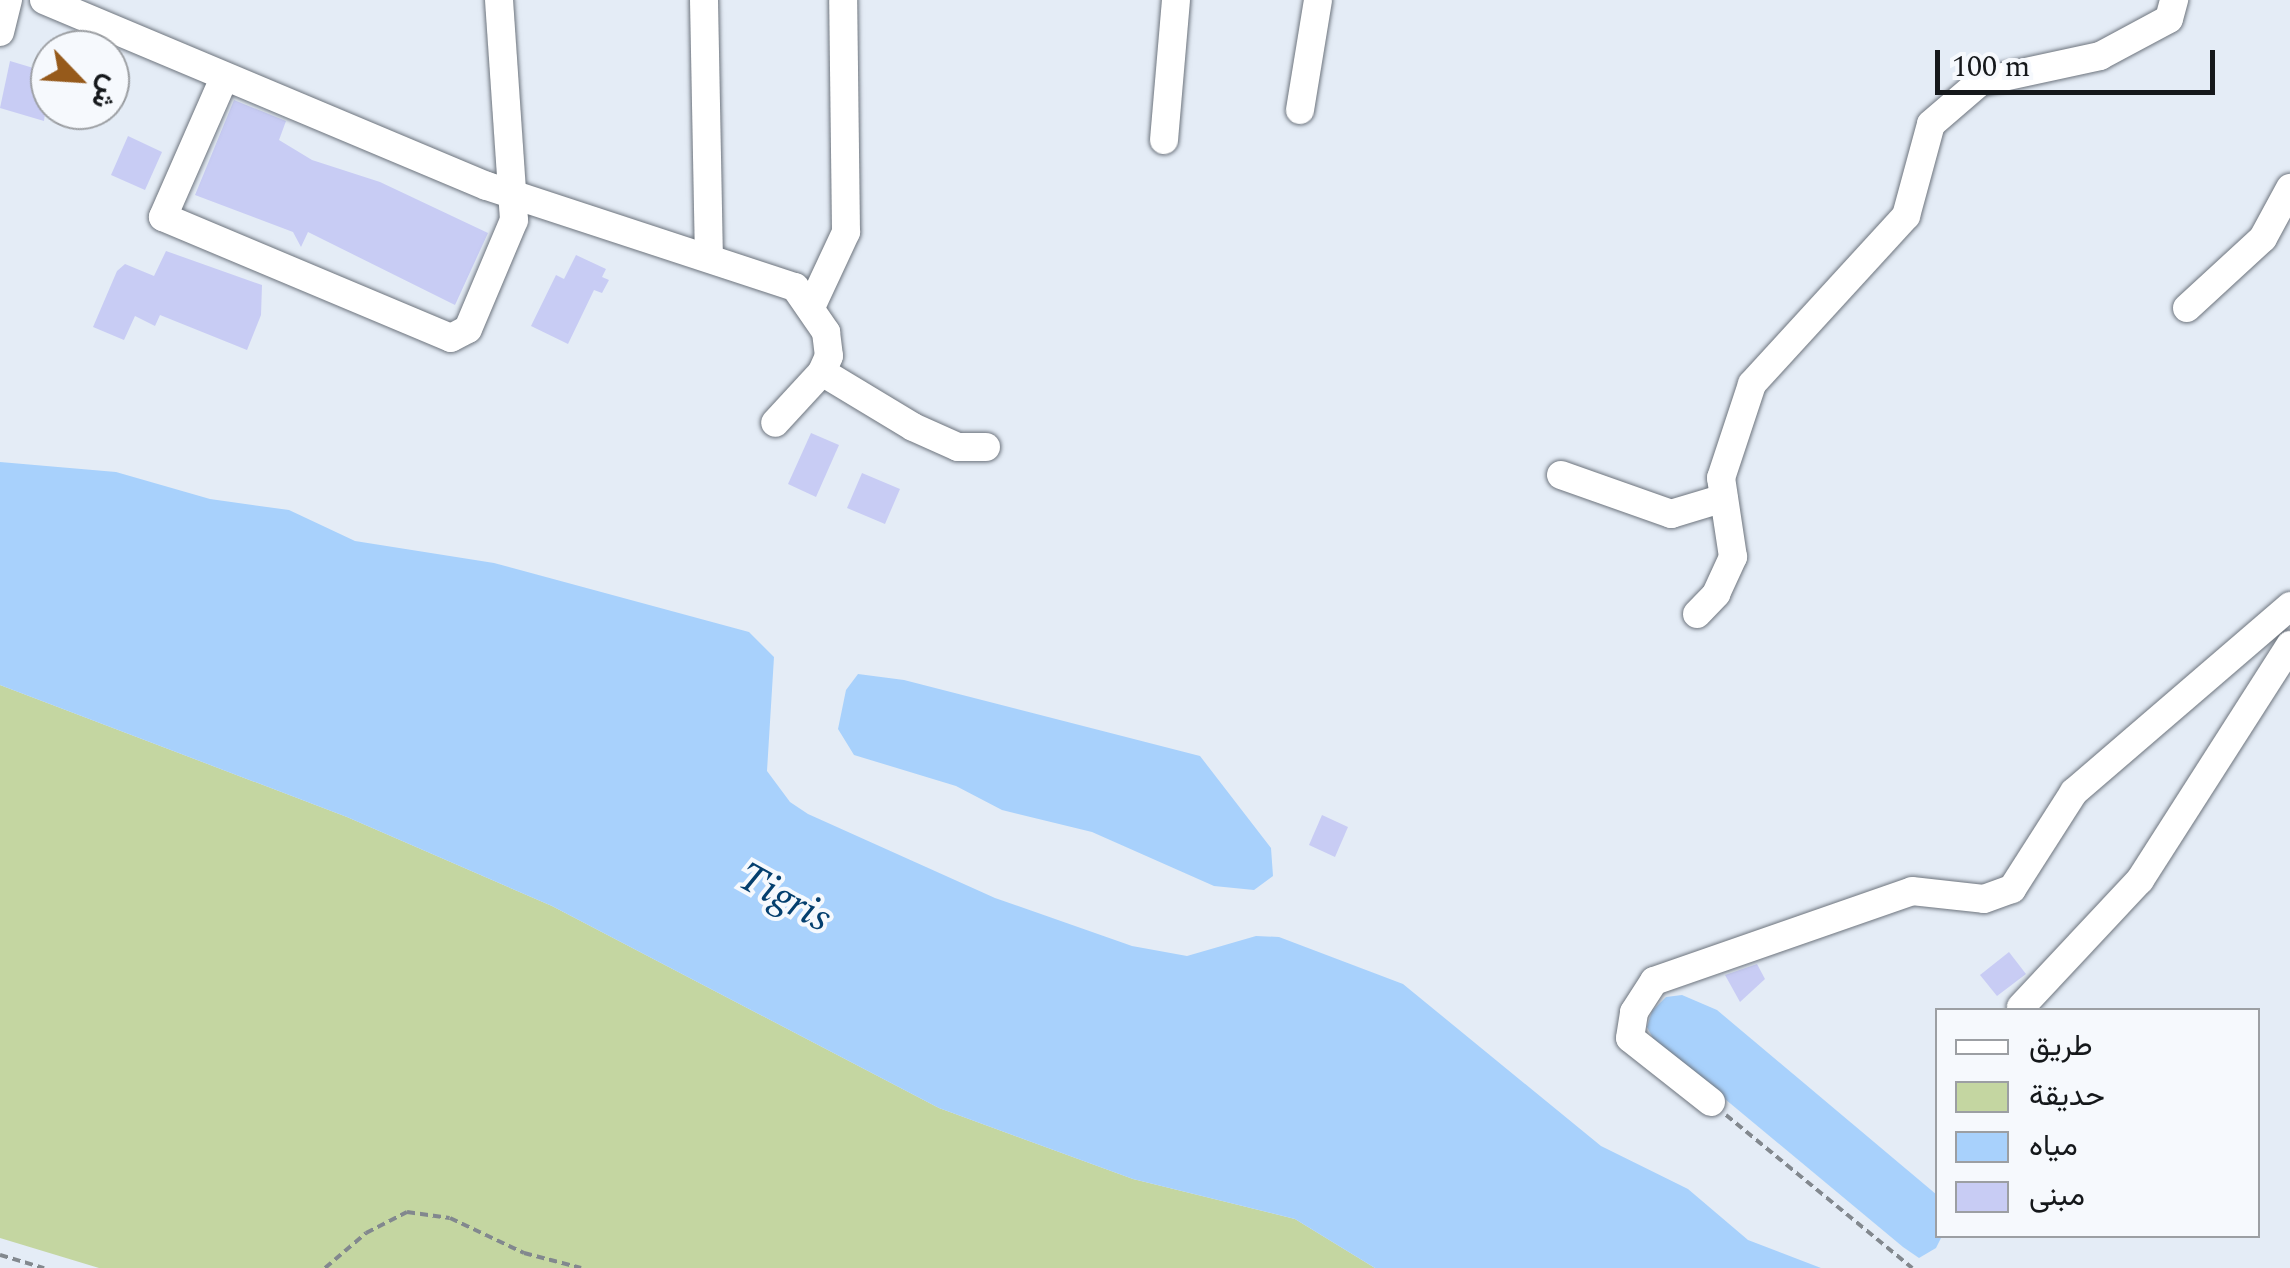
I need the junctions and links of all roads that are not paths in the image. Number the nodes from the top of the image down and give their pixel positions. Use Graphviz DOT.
graph roads {
  1 [pos="8,0"];
  2 [pos="44,0"];
  3 [pos="500,0"];
  4 [pos="704,0"];
  5 [pos="843,0"];
  6 [pos="1176,0"];
  7 [pos="1318,0"];
  8 [pos="2174,0"];
  9 [pos="0,32"];
  10 [pos="224,78"];
  11 [pos="1300,110"];
  12 [pos="1164,140"];
  13 [pos="2290,188"];
  14 [pos="516,196"];
  15 [pos="709,258"];
  16 [pos="812,305"];
  17 [pos="2187,308"];
  18 [pos="822,372"];
  19 [pos="775,423"];
  20 [pos="986,447"];
  21 [pos="1561,475"];
  22 [pos="1724,498"];
  23 [pos="2290,606"];
  24 [pos="1697,614"];
  25 [pos="2290,646"];
  26 [pos="2021,1007"];
  27 [pos="1711,1102"];
  1 -- 9 [label="street"];
  2 -- 10 [label="street"];
  3 -- 14 [label="street"];
  4 -- 15 [label="street"];
  5 -- 16 [label="street"];
  6 -- 12 [label="street"];
  7 -- 11 [label="street"];
  8 -- 22 [label="street"];
  10 -- 14 [label="street"];
  10 -- 14 [label="street"];
  13 -- 17 [label="street"];
  14 -- 15 [label="street"];
  15 -- 16 [label="street"];
  16 -- 18 [label="street"];
  18 -- 19 [label="street"];
  18 -- 20 [label="street"];
  21 -- 22 [label="street"];
  22 -- 24 [label="street"];
  23 -- 27 [label="street"];
  25 -- 26 [label="street"];
}
